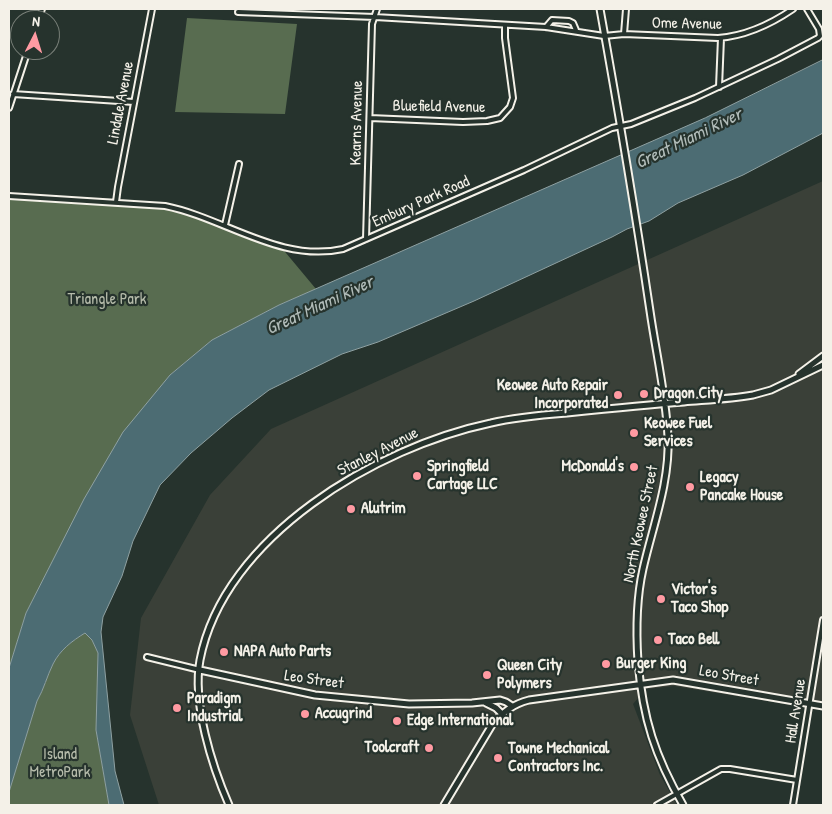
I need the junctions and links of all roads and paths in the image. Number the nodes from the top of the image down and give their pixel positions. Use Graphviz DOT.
graph roads {
  1 [pos="152,9"];
  2 [pos="377,9"];
  3 [pos="600,9"];
  4 [pos="626,9"];
  5 [pos="794,9"];
  6 [pos="807,9"];
  7 [pos="238,12"];
  8 [pos="375,17"];
  9 [pos="505,26"];
  10 [pos="546,27"];
  11 [pos="576,30"];
  12 [pos="624,34"];
  13 [pos="604,36"];
  14 [pos="721,38"];
  15 [pos="25,60"];
  16 [pos="719,87"];
  17 [pos="13,94"];
  18 [pos="134,102"];
  19 [pos="9,108"];
  20 [pos="370,118"];
  21 [pos="620,126"];
  22 [pos="239,164"];
  23 [pos="9,196"];
  24 [pos="116,202"];
  25 [pos="225,225"];
  26 [pos="366,239"];
  27 [pos="823,356"];
  28 [pos="823,365"];
  29 [pos="797,376"];
  30 [pos="664,404"];
  31 [pos="823,620"];
  32 [pos="147,657"];
  33 [pos="200,670"];
  34 [pos="640,685"];
  35 [pos="482,703"];
  36 [pos="810,703"];
  37 [pos="512,706"];
  38 [pos="823,706"];
  39 [pos="502,714"];
  40 [pos="797,780"];
  41 [pos="676,794"];
  42 [pos="229,805"];
  43 [pos="444,805"];
  44 [pos="656,805"];
  45 [pos="683,805"];
  46 [pos="793,805"];
  1 -- 18 [label="street, Lindale Avenue"];
  2 -- 8 [label="street, Kearns Avenue"];
  3 -- 13 [label="street, North Keowee Street"];
  4 -- 12 [label="street"];
  5 -- 14 [label="street, Ome Avenue"];
  6 -- 16 [label="street, Embury Park Road"];
  7 -- 8 [label="street"];
  8 -- 9 [label="street"];
  8 -- 20 [label="street, Kearns Avenue"];
  9 -- 10 [label="street"];
  9 -- 20 [label="street, Bluefield Avenue"];
  10 -- 11 [label="street"];
  10 -- 11 [label="street"];
  11 -- 13 [label="street, Ome Avenue"];
  12 -- 13 [label="street, Ome Avenue"];
  12 -- 14 [label="street, Ome Avenue"];
  13 -- 21 [label="street, North Keowee Street"];
  14 -- 16 [label="street"];
  15 -- 17 [label="street"];
  16 -- 21 [label="street, Embury Park Road"];
  17 -- 18 [label="street"];
  17 -- 19 [label="street"];
  18 -- 24 [label="street, Lindale Avenue"];
  20 -- 26 [label="street, Kearns Avenue"];
  21 -- 26 [label="street, Embury Park Road"];
  21 -- 30 [label="street, North Keowee Street"];
  22 -- 25 [label="street"];
  23 -- 24 [label="street, Embury Park Road"];
  24 -- 25 [label="street, Embury Park Road"];
  25 -- 26 [label="street, Embury Park Road"];
  27 -- 29 [label="street, Stanley Avenue"];
  28 -- 29 [label="street, Stanley Avenue"];
  29 -- 30 [label="street, Stanley Avenue"];
  30 -- 33 [label="street, Stanley Avenue"];
  30 -- 34 [label="street, North Keowee Street"];
  31 -- 36 [label="street, Hall Avenue"];
  32 -- 33 [label="street, Leo Street"];
  33 -- 35 [label="street, Leo Street"];
  33 -- 42 [label="street, Stanley Avenue"];
  34 -- 36 [label="street, Leo Street"];
  34 -- 37 [label="street, Leo Street"];
  34 -- 41 [label="street, North Keowee Street"];
  35 -- 37 [label="street, Leo Street"];
  35 -- 39 [label="street, Leo Street"];
  36 -- 38 [label="street, Leo Street"];
  36 -- 40 [label="street, Hall Avenue"];
  37 -- 39 [label="street, Leo Street"];
  39 -- 43 [label="street"];
  40 -- 41 [label="street"];
  40 -- 46 [label="street, Hall Avenue"];
  41 -- 44 [label="street"];
  41 -- 45 [label="street, North Keowee Street"];
}
